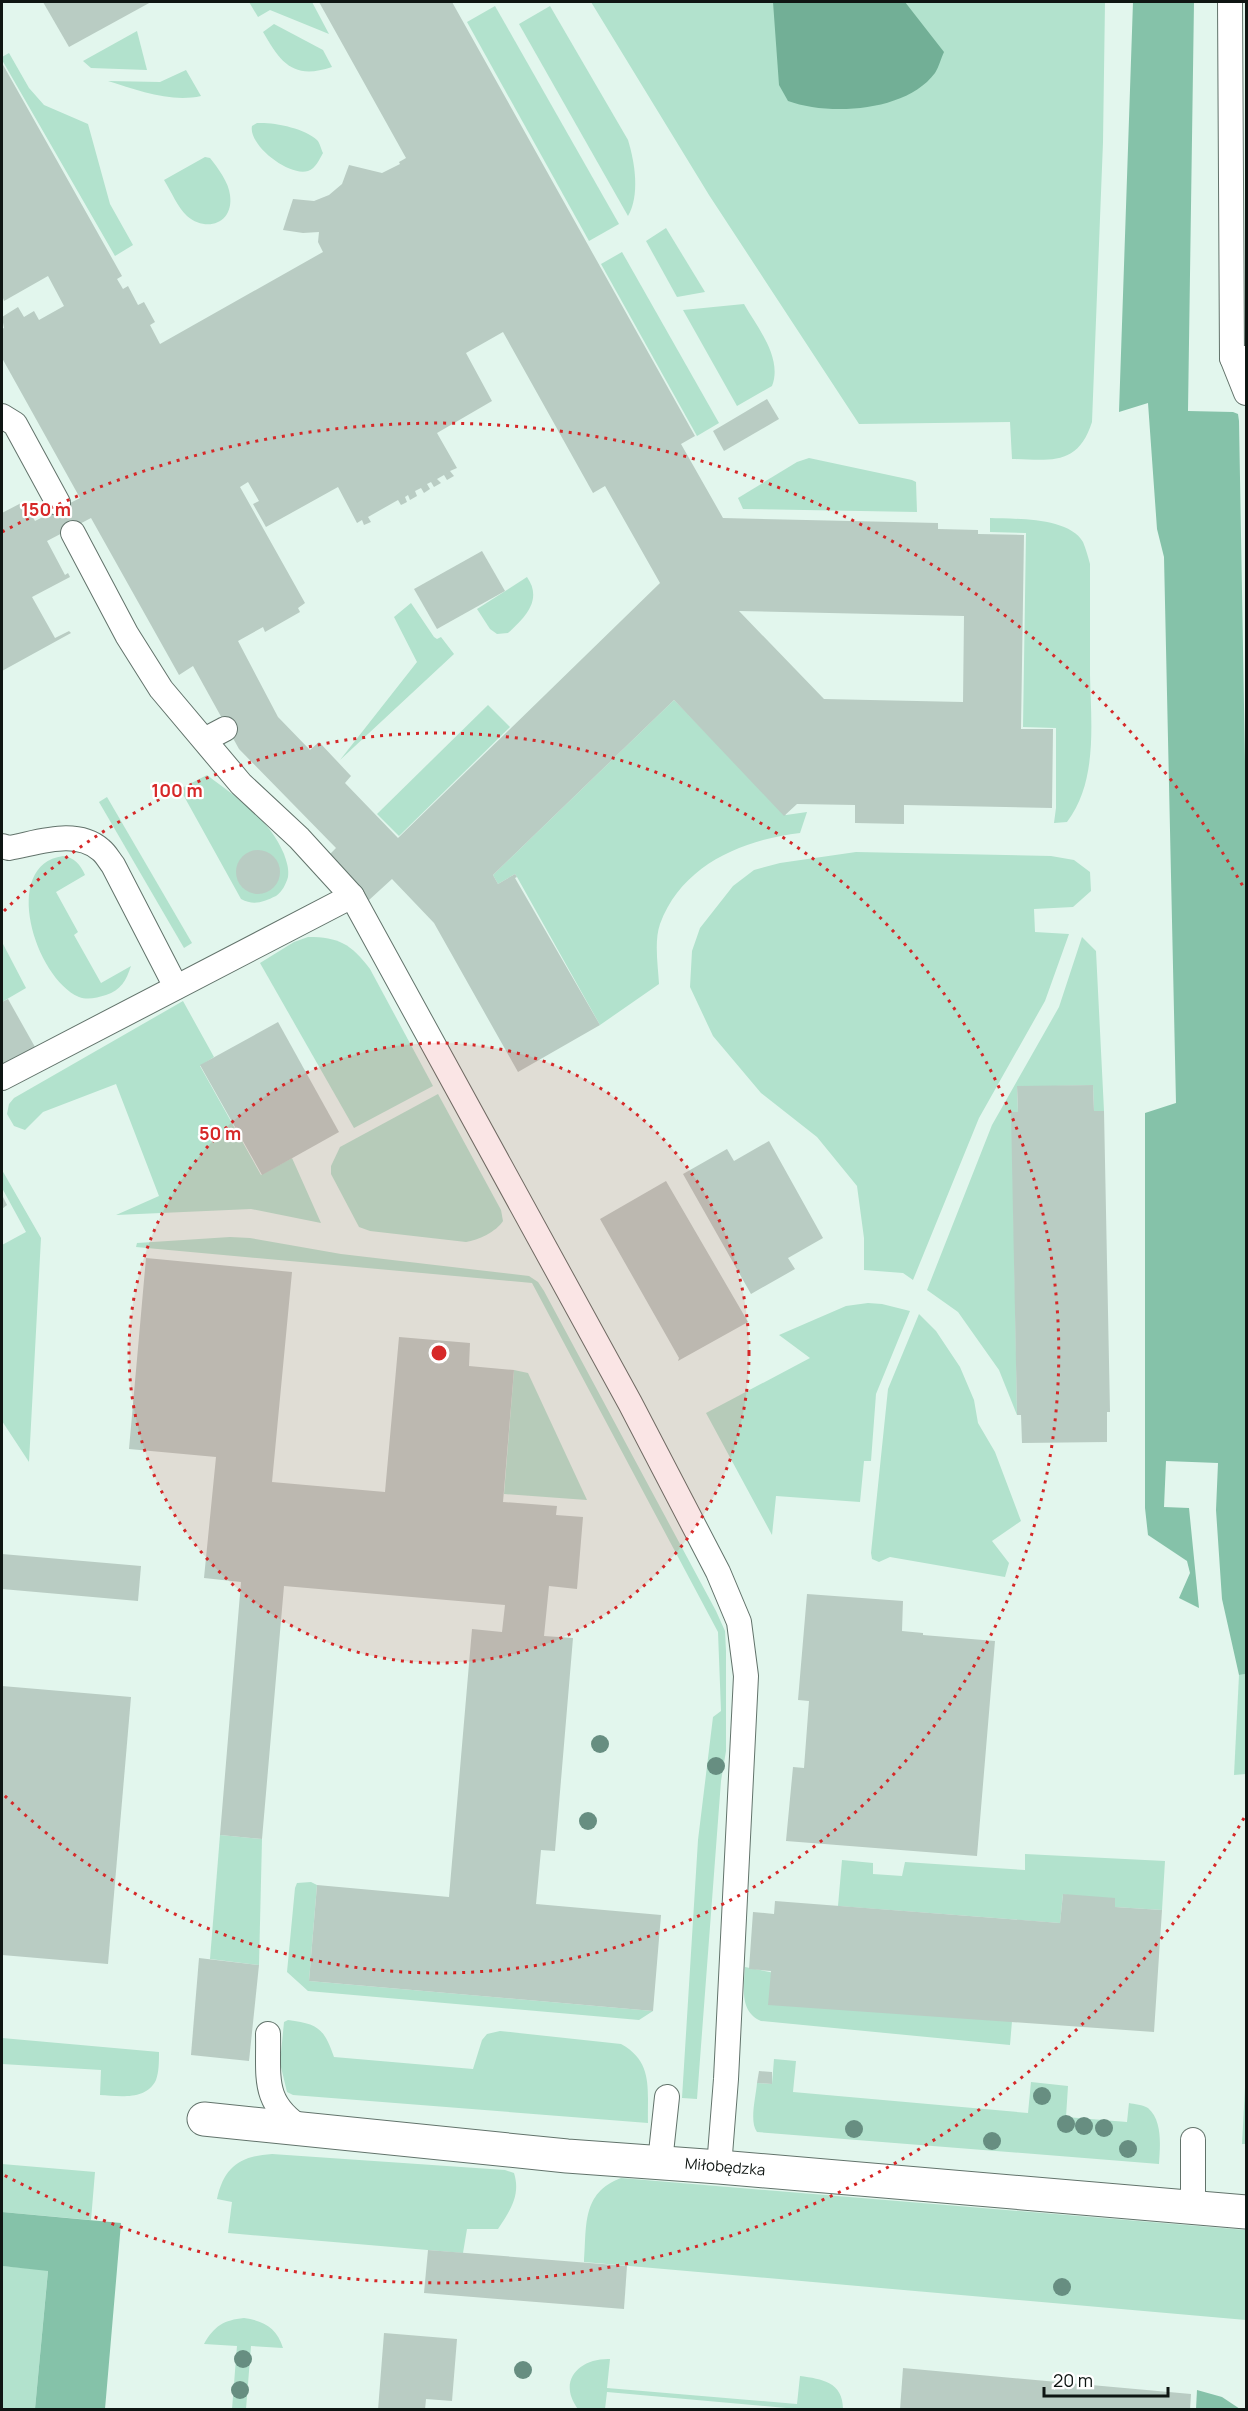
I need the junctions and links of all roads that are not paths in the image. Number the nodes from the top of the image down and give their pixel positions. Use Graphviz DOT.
graph roads {
  1 [pos="1230,2"];
  2 [pos="1239,358"];
  3 [pos="1246,393"];
  4 [pos="2,416"];
  5 [pos="58,503"];
  6 [pos="73,534"];
  7 [pos="2,846"];
  8 [pos="352,896"];
  9 [pos="176,987"];
  10 [pos="2,1078"];
  11 [pos="268,2034"];
  12 [pos="667,2097"];
  13 [pos="204,2119"];
  14 [pos="303,2129"];
  15 [pos="1193,2140"];
  16 [pos="660,2162"];
  17 [pos="719,2167"];
  18 [pos="1193,2207"];
  19 [pos="1246,2212"];
  1 -- 2 [label="lane"];
  2 -- 3 [label="lane"];
  4 -- 5 [label="lane"];
  6 -- 8 [label="lane"];
  7 -- 9 [label="lane"];
  8 -- 9 [label="lane"];
  8 -- 17 [label="lane"];
  9 -- 10 [label="lane"];
  11 -- 14 [label="lane"];
  12 -- 16 [label="lane"];
  13 -- 14 [label="street, Miłobędzka"];
  14 -- 16 [label="street, Miłobędzka"];
  15 -- 18 [label="lane"];
  16 -- 17 [label="street, Miłobędzka"];
  17 -- 18 [label="street, Miłobędzka"];
  18 -- 19 [label="street, Miłobędzka"];
}
